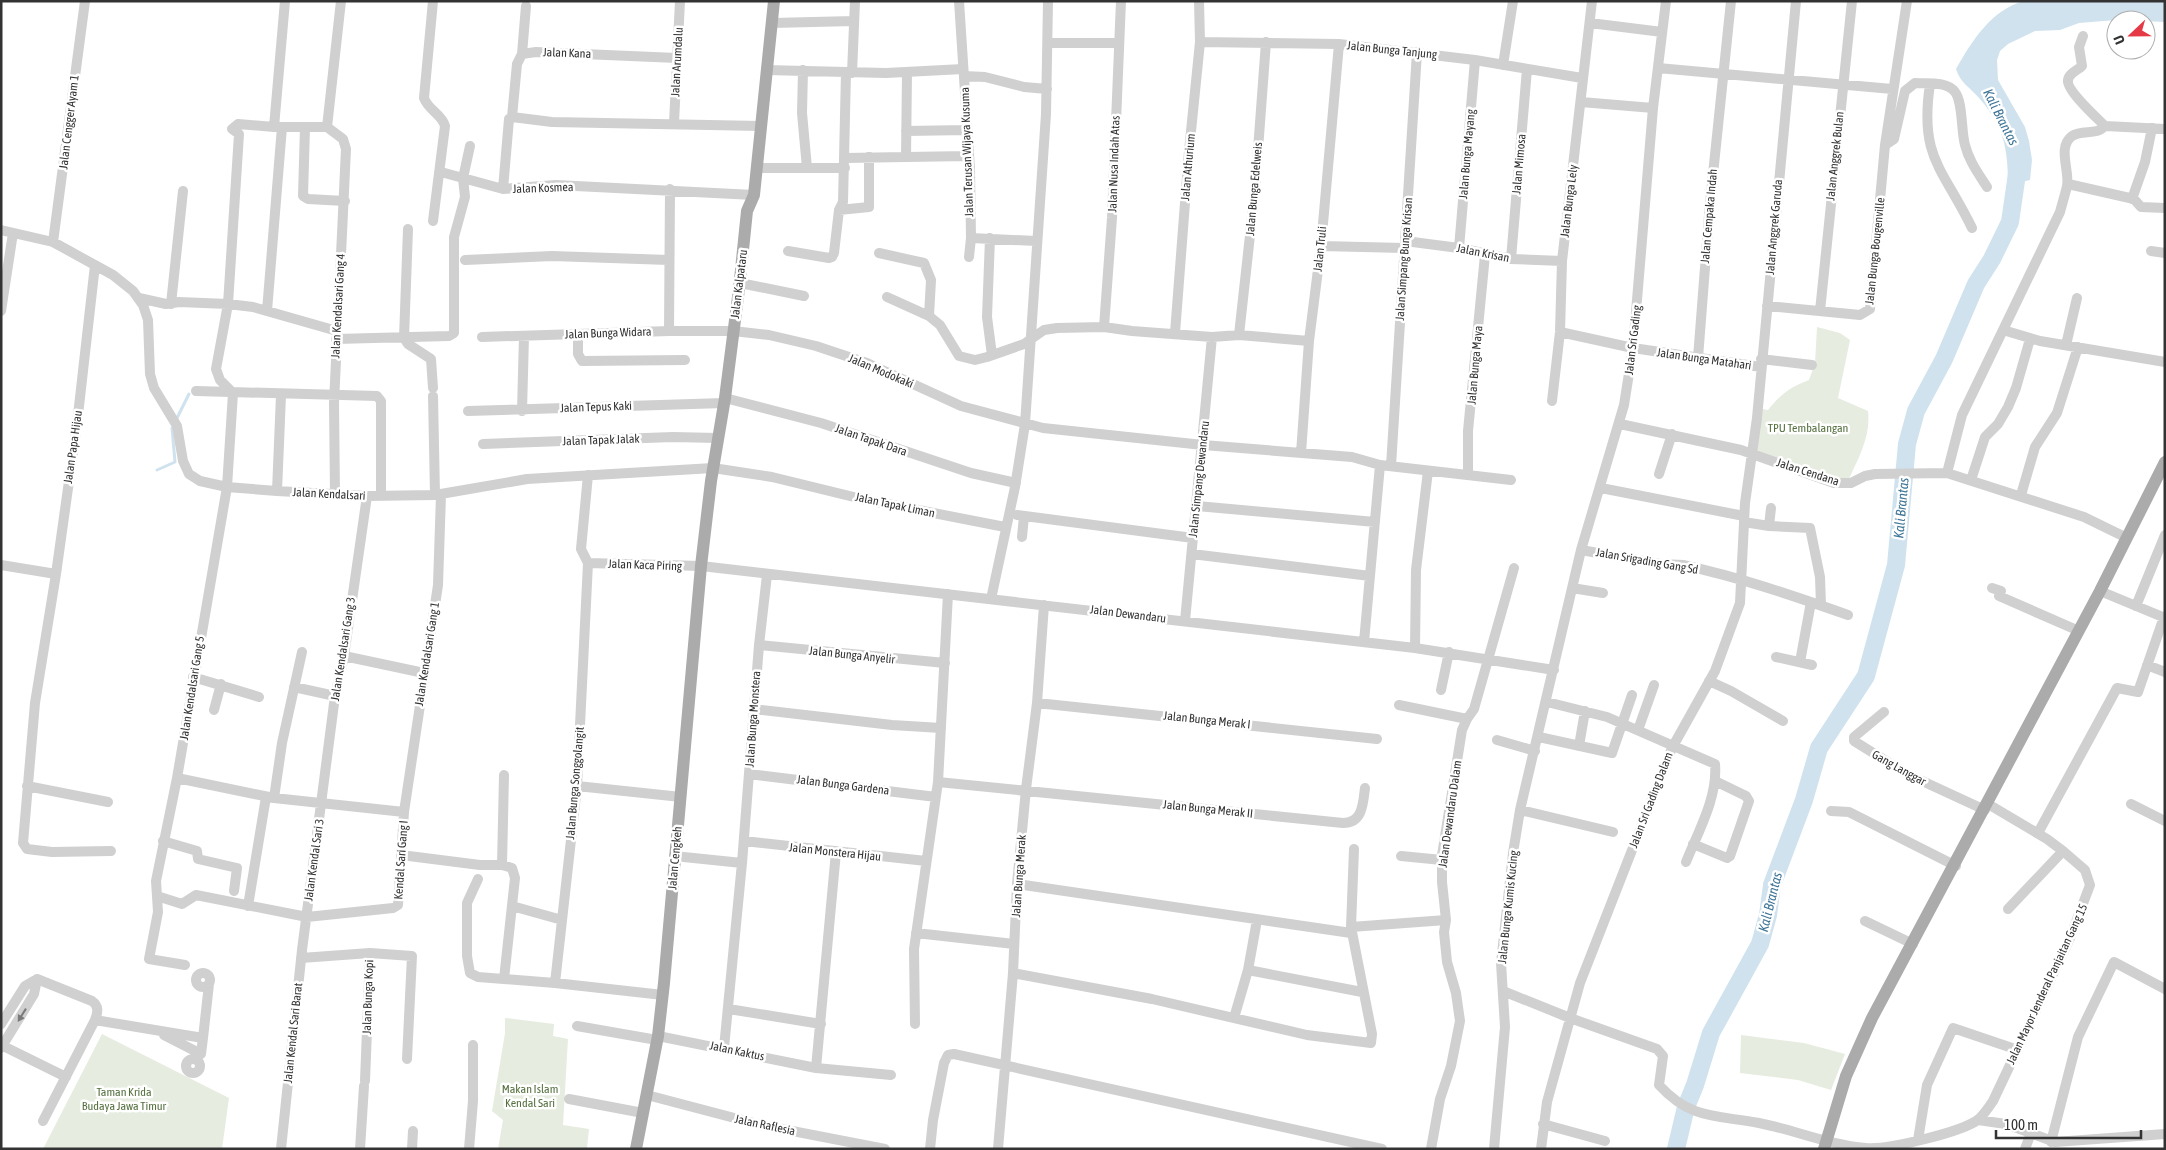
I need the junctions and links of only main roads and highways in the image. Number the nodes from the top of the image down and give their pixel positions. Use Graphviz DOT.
graph roads {
  1 [pos="774,1"];
  2 [pos="2165,462"];
  3 [pos="702,566"];
  4 [pos="1825,1145"];
  5 [pos="636,1149"];
  1 -- 3 [label="main road, Jalan Kalpataru"];
  2 -- 4 [label="main road"];
  3 -- 5 [label="main road, Jalan Cengkeh"];
}
